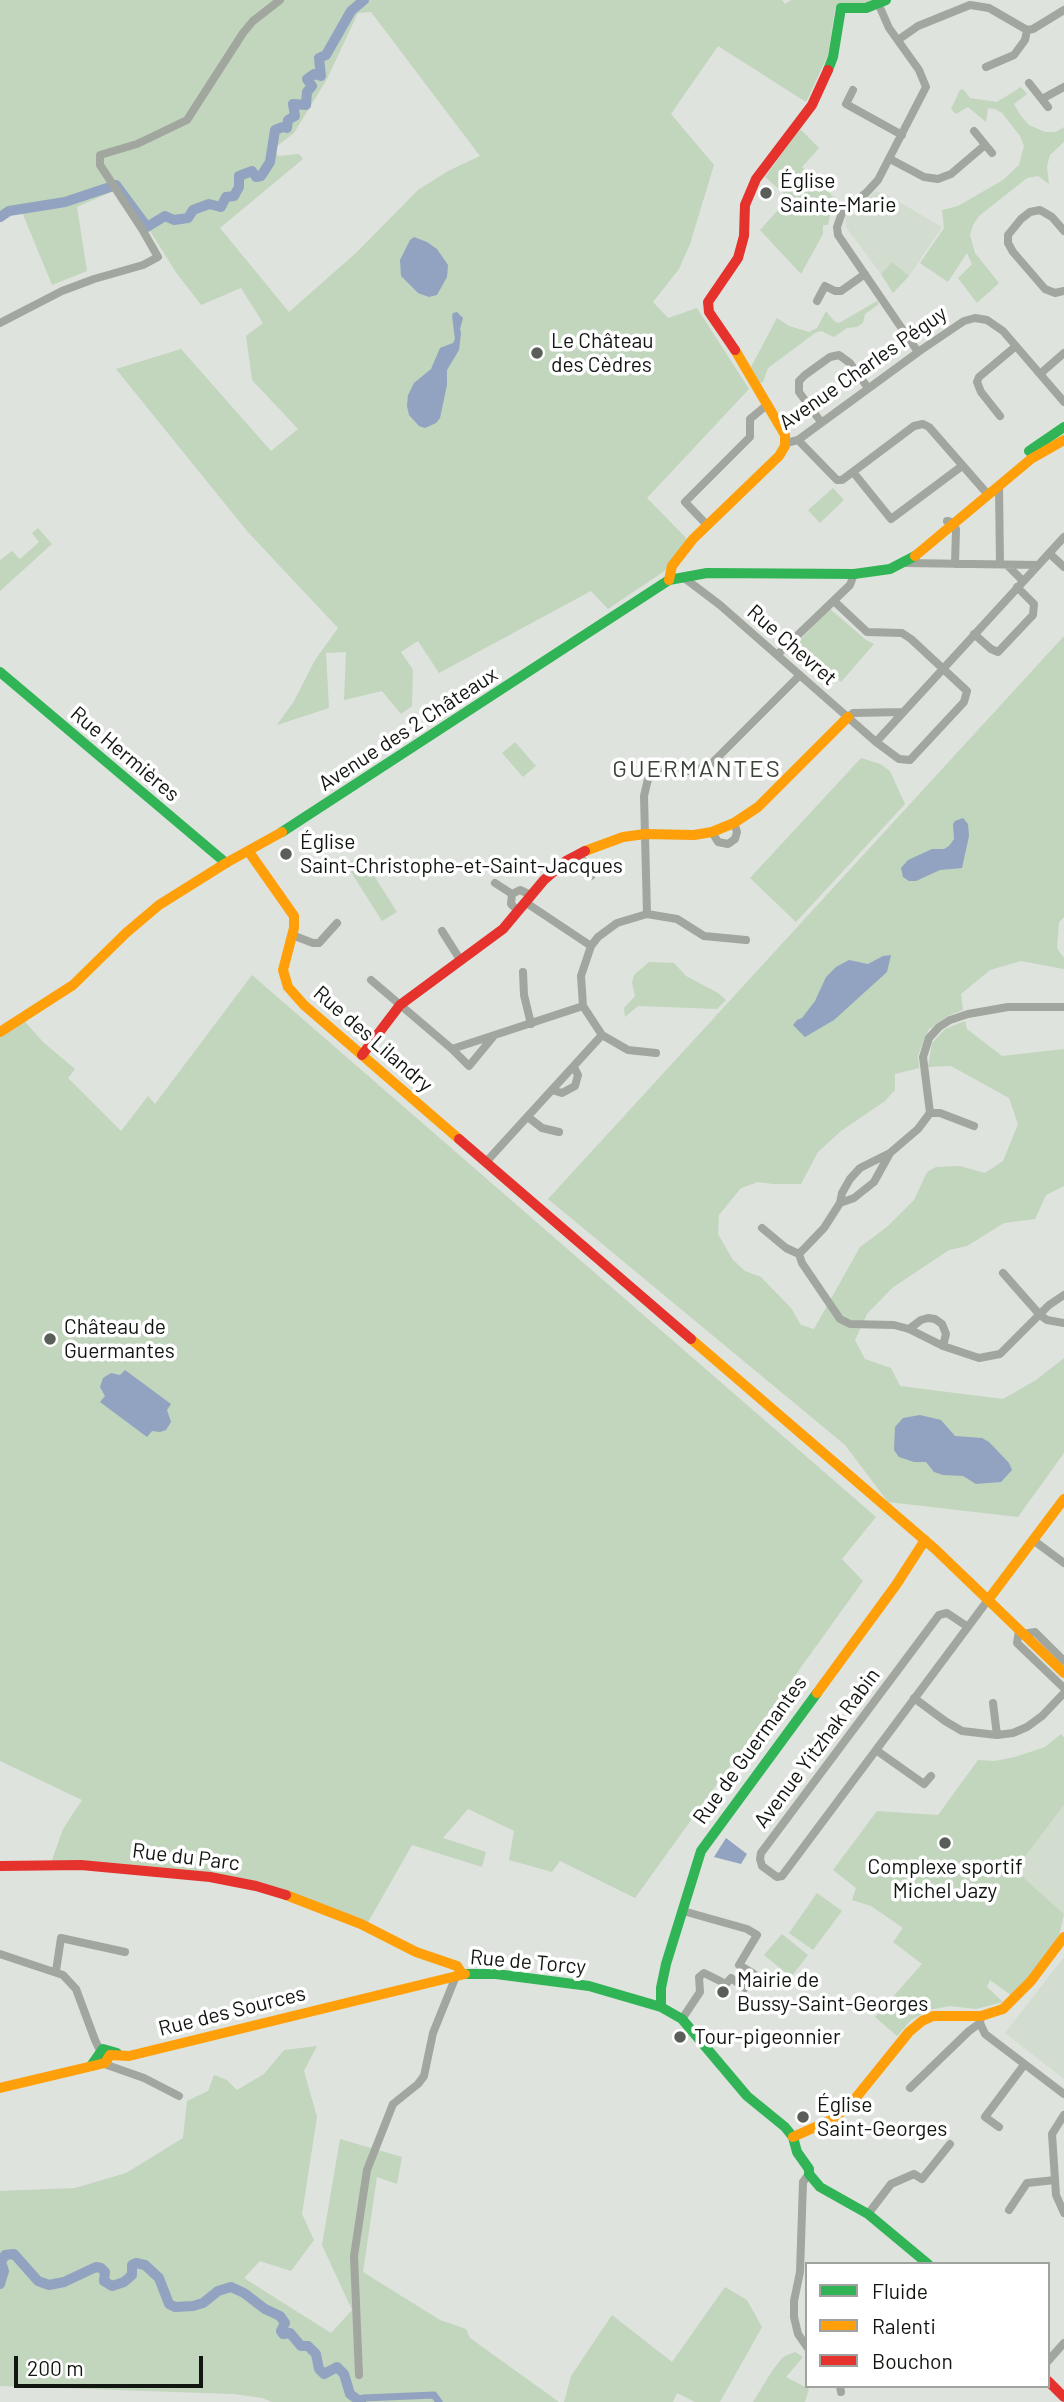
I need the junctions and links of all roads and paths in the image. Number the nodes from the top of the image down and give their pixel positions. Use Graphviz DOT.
graph roads {
  1 [pos="280,0"];
  2 [pos="882,2"];
  3 [pos="838,4"];
  4 [pos="1064,10"];
  5 [pos="1027,30"];
  6 [pos="898,40"];
  7 [pos="986,67"];
  8 [pos="1029,83"];
  9 [pos="1064,87"];
  10 [pos="853,90"];
  11 [pos="1042,99"];
  12 [pos="1048,107"];
  13 [pos="974,131"];
  14 [pos="902,135"];
  15 [pos="985,145"];
  16 [pos="992,153"];
  17 [pos="890,159"];
  18 [pos="1064,231"];
  19 [pos="865,274"];
  20 [pos="1064,291"];
  21 [pos="817,301"];
  22 [pos="0,323"];
  23 [pos="1016,346"];
  24 [pos="918,352"];
  25 [pos="1064,353"];
  26 [pos="1040,374"];
  27 [pos="868,388"];
  28 [pos="1064,402"];
  29 [pos="768,404"];
  30 [pos="1000,416"];
  31 [pos="821,422"];
  32 [pos="1064,427"];
  33 [pos="798,440"];
  34 [pos="1064,440"];
  35 [pos="786,443"];
  36 [pos="962,466"];
  37 [pos="853,472"];
  38 [pos="999,486"];
  39 [pos="984,490"];
  40 [pos="950,523"];
  41 [pos="707,525"];
  42 [pos="1064,537"];
  43 [pos="1049,553"];
  44 [pos="905,563"];
  45 [pos="955,564"];
  46 [pos="1003,565"];
  47 [pos="1038,565"];
  48 [pos="1064,567"];
  49 [pos="878,571"];
  50 [pos="854,574"];
  51 [pos="683,577"];
  52 [pos="669,579"];
  53 [pos="1020,584"];
  54 [pos="834,601"];
  55 [pos="974,634"];
  56 [pos="777,655"];
  57 [pos="943,668"];
  58 [pos="0,672"];
  59 [pos="800,675"];
  60 [pos="902,712"];
  61 [pos="848,717"];
  62 [pos="876,742"];
  63 [pos="734,823"];
  64 [pos="712,832"];
  65 [pos="645,834"];
  66 [pos="249,852"];
  67 [pos="579,853"];
  68 [pos="226,863"];
  69 [pos="591,876"];
  70 [pos="495,883"];
  71 [pos="512,894"];
  72 [pos="524,903"];
  73 [pos="647,914"];
  74 [pos="337,923"];
  75 [pos="442,931"];
  76 [pos="292,935"];
  77 [pos="747,940"];
  78 [pos="591,946"];
  79 [pos="461,961"];
  80 [pos="523,972"];
  81 [pos="371,980"];
  82 [pos="400,1006"];
  83 [pos="583,1006"];
  84 [pos="1064,1007"];
  85 [pos="531,1024"];
  86 [pos="0,1032"];
  87 [pos="602,1035"];
  88 [pos="493,1037"];
  89 [pos="452,1049"];
  90 [pos="656,1053"];
  91 [pos="362,1055"];
  92 [pos="574,1067"];
  93 [pos="552,1090"];
  94 [pos="930,1113"];
  95 [pos="528,1117"];
  96 [pos="974,1126"];
  97 [pos="559,1132"];
  98 [pos="890,1153"];
  99 [pos="486,1162"];
  100 [pos="840,1203"];
  101 [pos="762,1227"];
  102 [pos="799,1254"];
  103 [pos="1003,1273"];
  104 [pos="1064,1295"];
  105 [pos="1040,1315"];
  106 [pos="1064,1323"];
  107 [pos="909,1329"];
  108 [pos="943,1346"];
  109 [pos="1064,1499"];
  110 [pos="925,1540"];
  111 [pos="1033,1540"];
  112 [pos="1064,1563"];
  113 [pos="988,1600"];
  114 [pos="968,1627"];
  115 [pos="1021,1632"];
  116 [pos="1064,1661"];
  117 [pos="1064,1673"];
  118 [pos="1064,1691"];
  119 [pos="915,1698"];
  120 [pos="993,1703"];
  121 [pos="997,1735"];
  122 [pos="876,1750"];
  123 [pos="931,1776"];
  124 [pos="0,1866"];
  125 [pos="683,1911"];
  126 [pos="1064,1937"];
  127 [pos="125,1952"];
  128 [pos="0,1954"];
  129 [pos="56,1971"];
  130 [pos="459,1975"];
  131 [pos="349,2002"];
  132 [pos="661,2007"];
  133 [pos="682,2019"];
  134 [pos="980,2019"];
  135 [pos="100,2051"];
  136 [pos="123,2056"];
  137 [pos="105,2063"];
  138 [pos="1024,2065"];
  139 [pos="90,2066"];
  140 [pos="0,2088"];
  141 [pos="910,2088"];
  142 [pos="1064,2094"];
  143 [pos="179,2096"];
  144 [pos="1064,2115"];
  145 [pos="999,2127"];
  146 [pos="793,2137"];
  147 [pos="950,2144"];
  148 [pos="809,2174"];
  149 [pos="1055,2180"];
  150 [pos="1009,2210"];
  151 [pos="1064,2213"];
  152 [pos="868,2214"];
  153 [pos="926,2262"];
  154 [pos="1064,2343"];
  155 [pos="805,2344"];
  156 [pos="1050,2359"];
  157 [pos="359,2375"];
  158 [pos="1050,2383"];
  159 [pos="1064,2397"];
  1 -- 22 [label="street"];
  2 -- 3 [label="street"];
  2 -- 6 [label="street"];
  3 -- 29 [label="street"];
  4 -- 5 [label="street"];
  5 -- 6 [label="street"];
  5 -- 7 [label="street"];
  6 -- 14 [label="street"];
  8 -- 11 [label="street"];
  9 -- 11 [label="street"];
  10 -- 14 [label="street"];
  11 -- 12 [label="street"];
  13 -- 15 [label="street"];
  14 -- 17 [label="street"];
  15 -- 16 [label="street"];
  15 -- 17 [label="street"];
  17 -- 19 [label="street"];
  18 -- 20 [label="street"];
  19 -- 21 [label="street"];
  19 -- 24 [label="street"];
  23 -- 24 [label="street, Avenue Charles Péguy"];
  23 -- 26 [label="street, Avenue Charles Péguy"];
  23 -- 30 [label="street"];
  24 -- 27 [label="street, Avenue Charles Péguy"];
  25 -- 26 [label="street"];
  26 -- 28 [label="street, Avenue Charles Péguy"];
  27 -- 31 [label="street, Avenue Charles Péguy"];
  27 -- 31 [label="street"];
  29 -- 35 [label="street"];
  29 -- 41 [label="street"];
  31 -- 33 [label="street, Avenue Charles Péguy"];
  32 -- 39 [label="street, Avenue des 2 Châteaux"];
  33 -- 35 [label="street, Avenue Charles Péguy"];
  33 -- 37 [label="street"];
  34 -- 38 [label="street, Avenue des 2 Châteaux"];
  35 -- 41 [label="street, Avenue Charles Péguy"];
  36 -- 37 [label="street"];
  36 -- 37 [label="street"];
  36 -- 39 [label="street"];
  38 -- 40 [label="street, Avenue des 2 Châteaux"];
  38 -- 46 [label="street"];
  39 -- 40 [label="street, Avenue des 2 Châteaux"];
  40 -- 44 [label="street, Avenue des 2 Châteaux"];
  40 -- 45 [label="street"];
  40 -- 49 [label="street, Avenue des 2 Châteaux"];
  41 -- 52 [label="street, Avenue Charles Péguy"];
  42 -- 43 [label="street"];
  43 -- 47 [label="street"];
  43 -- 48 [label="street"];
  44 -- 45 [label="street"];
  44 -- 49 [label="street, Avenue des 2 Châteaux"];
  45 -- 46 [label="street"];
  46 -- 47 [label="street"];
  46 -- 53 [label="street"];
  47 -- 53 [label="street"];
  49 -- 50 [label="street, Avenue des 2 Châteaux"];
  50 -- 51 [label="street, Avenue des 2 Châteaux"];
  50 -- 54 [label="street"];
  51 -- 52 [label="street, Avenue des 2 Châteaux"];
  51 -- 56 [label="street, Rue Chevret"];
  52 -- 66 [label="street, Avenue des 2 Châteaux"];
  53 -- 55 [label="street"];
  53 -- 55 [label="street"];
  54 -- 56 [label="street"];
  54 -- 57 [label="street"];
  55 -- 57 [label="street"];
  56 -- 59 [label="street, Rue Chevret"];
  57 -- 60 [label="street"];
  57 -- 62 [label="street, Rue Chevret"];
  58 -- 68 [label="street, Rue Hermières"];
  59 -- 61 [label="street, Rue Chevret"];
  59 -- 65 [label="street"];
  60 -- 61 [label="street"];
  60 -- 62 [label="street"];
  61 -- 62 [label="street, Rue Chevret"];
  61 -- 63 [label="street"];
  63 -- 64 [label="street"];
  63 -- 64 [label="street"];
  64 -- 65 [label="street"];
  65 -- 67 [label="street"];
  65 -- 73 [label="street"];
  66 -- 68 [label="street, Avenue des 2 Châteaux"];
  66 -- 76 [label="street, Rue des Lilandry"];
  67 -- 69 [label="street"];
  67 -- 72 [label="street"];
  68 -- 86 [label="street, Avenue des 2 Châteaux"];
  70 -- 71 [label="street"];
  71 -- 72 [label="street"];
  71 -- 72 [label="street"];
  72 -- 78 [label="street"];
  72 -- 79 [label="street"];
  73 -- 77 [label="street"];
  73 -- 78 [label="street"];
  74 -- 76 [label="street"];
  75 -- 79 [label="street"];
  76 -- 91 [label="street, Rue des Lilandry"];
  78 -- 83 [label="street"];
  79 -- 82 [label="street"];
  80 -- 85 [label="street"];
  81 -- 82 [label="street"];
  82 -- 89 [label="street"];
  82 -- 91 [label="street"];
  83 -- 85 [label="street"];
  83 -- 87 [label="street"];
  84 -- 94 [label="street"];
  85 -- 88 [label="street"];
  87 -- 90 [label="street"];
  87 -- 92 [label="street"];
  88 -- 89 [label="street"];
  88 -- 89 [label="street"];
  91 -- 99 [label="street, Rue des Lilandry"];
  92 -- 93 [label="street"];
  92 -- 93 [label="street"];
  93 -- 95 [label="street"];
  94 -- 96 [label="street"];
  94 -- 98 [label="street"];
  95 -- 97 [label="street"];
  95 -- 99 [label="street"];
  98 -- 100 [label="street"];
  98 -- 100 [label="street"];
  99 -- 110 [label="street, Rue des Lilandry"];
  100 -- 102 [label="street"];
  101 -- 102 [label="street"];
  102 -- 107 [label="street"];
  103 -- 105 [label="street"];
  104 -- 105 [label="street"];
  105 -- 106 [label="street"];
  105 -- 108 [label="street"];
  107 -- 108 [label="street"];
  107 -- 108 [label="street"];
  109 -- 111 [label="street"];
  110 -- 113 [label="street, Rue des Lilandry"];
  110 -- 125 [label="street, Rue de Guermantes"];
  111 -- 112 [label="street"];
  111 -- 113 [label="street"];
  113 -- 114 [label="street, Avenue Yitzhak Rabin"];
  113 -- 115 [label="street, Rue des Lilandry"];
  114 -- 119 [label="street, Avenue Yitzhak Rabin"];
  114 -- 122 [label="street, Avenue Yitzhak Rabin"];
  115 -- 116 [label="street"];
  115 -- 117 [label="street, Rue des Lilandry"];
  115 -- 118 [label="street"];
  118 -- 121 [label="street"];
  119 -- 121 [label="street"];
  119 -- 122 [label="street, Avenue Yitzhak Rabin"];
  120 -- 121 [label="street"];
  122 -- 123 [label="street"];
  124 -- 130 [label="street, Rue du Parc"];
  125 -- 132 [label="street, Rue de Guermantes"];
  125 -- 133 [label="street"];
  126 -- 134 [label="street"];
  127 -- 129 [label="street"];
  128 -- 129 [label="street"];
  129 -- 135 [label="street"];
  130 -- 131 [label="street, Rue de Torcy"];
  130 -- 132 [label="street, Rue de Torcy"];
  130 -- 157 [label="street"];
  131 -- 136 [label="street, Rue des Sources"];
  132 -- 133 [label="street, Rue de Torcy"];
  133 -- 146 [label="street"];
  134 -- 138 [label="street"];
  134 -- 141 [label="street"];
  134 -- 146 [label="street"];
  135 -- 136 [label="street, Rue des Sources"];
  135 -- 137 [label="street"];
  135 -- 139 [label="street"];
  136 -- 137 [label="street, Rue des Sources"];
  137 -- 139 [label="street, Rue des Sources"];
  137 -- 143 [label="street"];
  138 -- 142 [label="street"];
  138 -- 145 [label="street"];
  139 -- 140 [label="street, Rue des Sources"];
  144 -- 149 [label="street"];
  146 -- 148 [label="street"];
  147 -- 152 [label="street"];
  148 -- 152 [label="street"];
  148 -- 155 [label="street"];
  149 -- 150 [label="street"];
  149 -- 151 [label="street"];
  152 -- 153 [label="street"];
  154 -- 156 [label="street"];
  158 -- 159 [label="street"];
}
